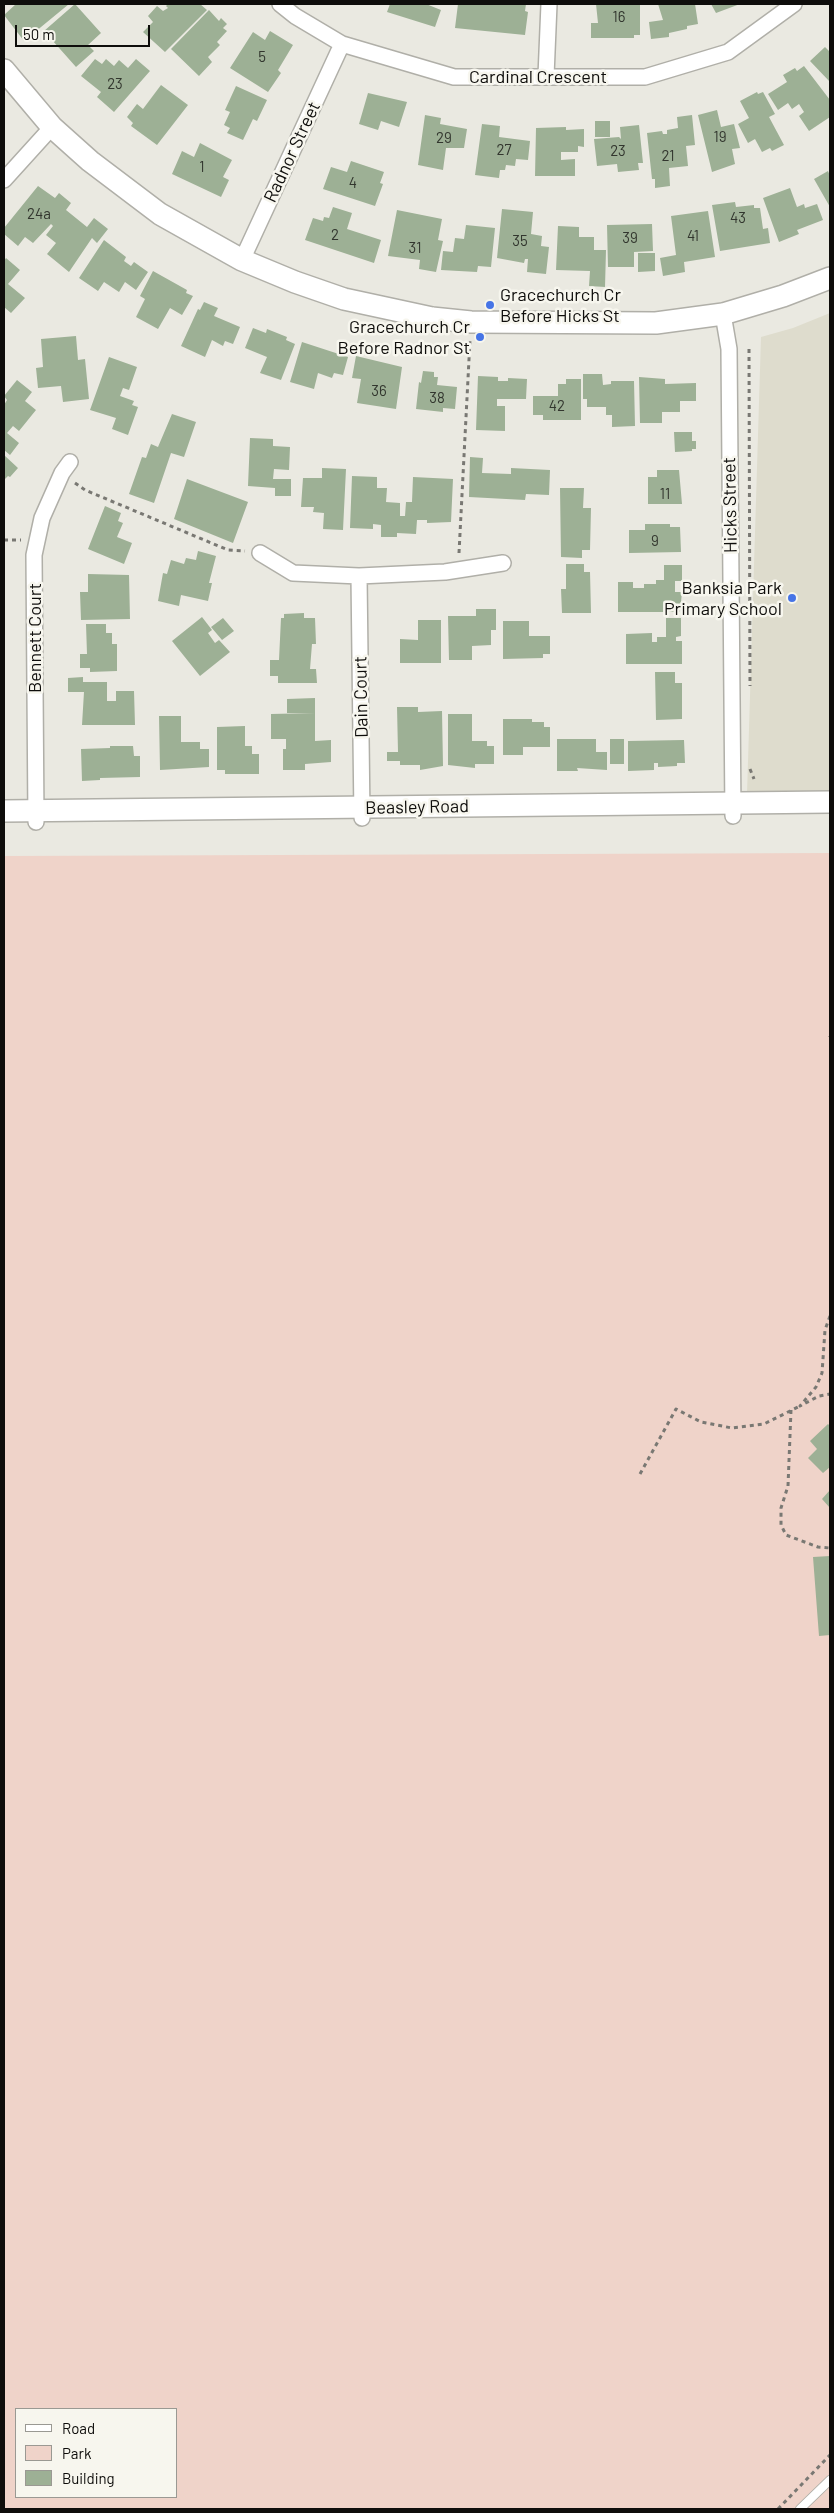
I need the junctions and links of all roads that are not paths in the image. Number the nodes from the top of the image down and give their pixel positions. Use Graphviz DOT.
graph roads {
  1 [pos="280,4"];
  2 [pos="549,4"];
  3 [pos="794,4"];
  4 [pos="342,44"];
  5 [pos="4,70"];
  6 [pos="546,76"];
  7 [pos="52,127"];
  8 [pos="4,180"];
  9 [pos="242,260"];
  10 [pos="830,278"];
  11 [pos="723,314"];
  12 [pos="66,468"];
  13 [pos="260,553"];
  14 [pos="502,563"];
  15 [pos="359,576"];
  16 [pos="830,802"];
  17 [pos="732,810"];
  18 [pos="4,811"];
  19 [pos="362,813"];
  20 [pos="830,814"];
  21 [pos="36,816"];
  22 [pos="4,822"];
  23 [pos="830,2480"];
  24 [pos="800,2509"];
  1 -- 4 [label="street, Cardinal Crescent"];
  2 -- 6 [label="street"];
  3 -- 6 [label="street, Cardinal Crescent"];
  4 -- 6 [label="street, Cardinal Crescent"];
  4 -- 9 [label="street, Radnor Street"];
  5 -- 7 [label="main road"];
  7 -- 8 [label="street"];
  7 -- 9 [label="main road"];
  9 -- 11 [label="main road"];
  10 -- 11 [label="main road"];
  11 -- 17 [label="street, Hicks Street"];
  12 -- 21 [label="street, Bennett Court"];
  13 -- 15 [label="street"];
  14 -- 15 [label="street"];
  15 -- 19 [label="street, Dain Court"];
  16 -- 17 [label="main road, Beasley Road"];
  17 -- 19 [label="main road, Beasley Road"];
  17 -- 20 [label="main road, Beasley Road"];
  18 -- 21 [label="main road, Beasley Road"];
  19 -- 21 [label="main road, Beasley Road"];
  21 -- 22 [label="main road, Beasley Road"];
  23 -- 24 [label="lane"];
}
